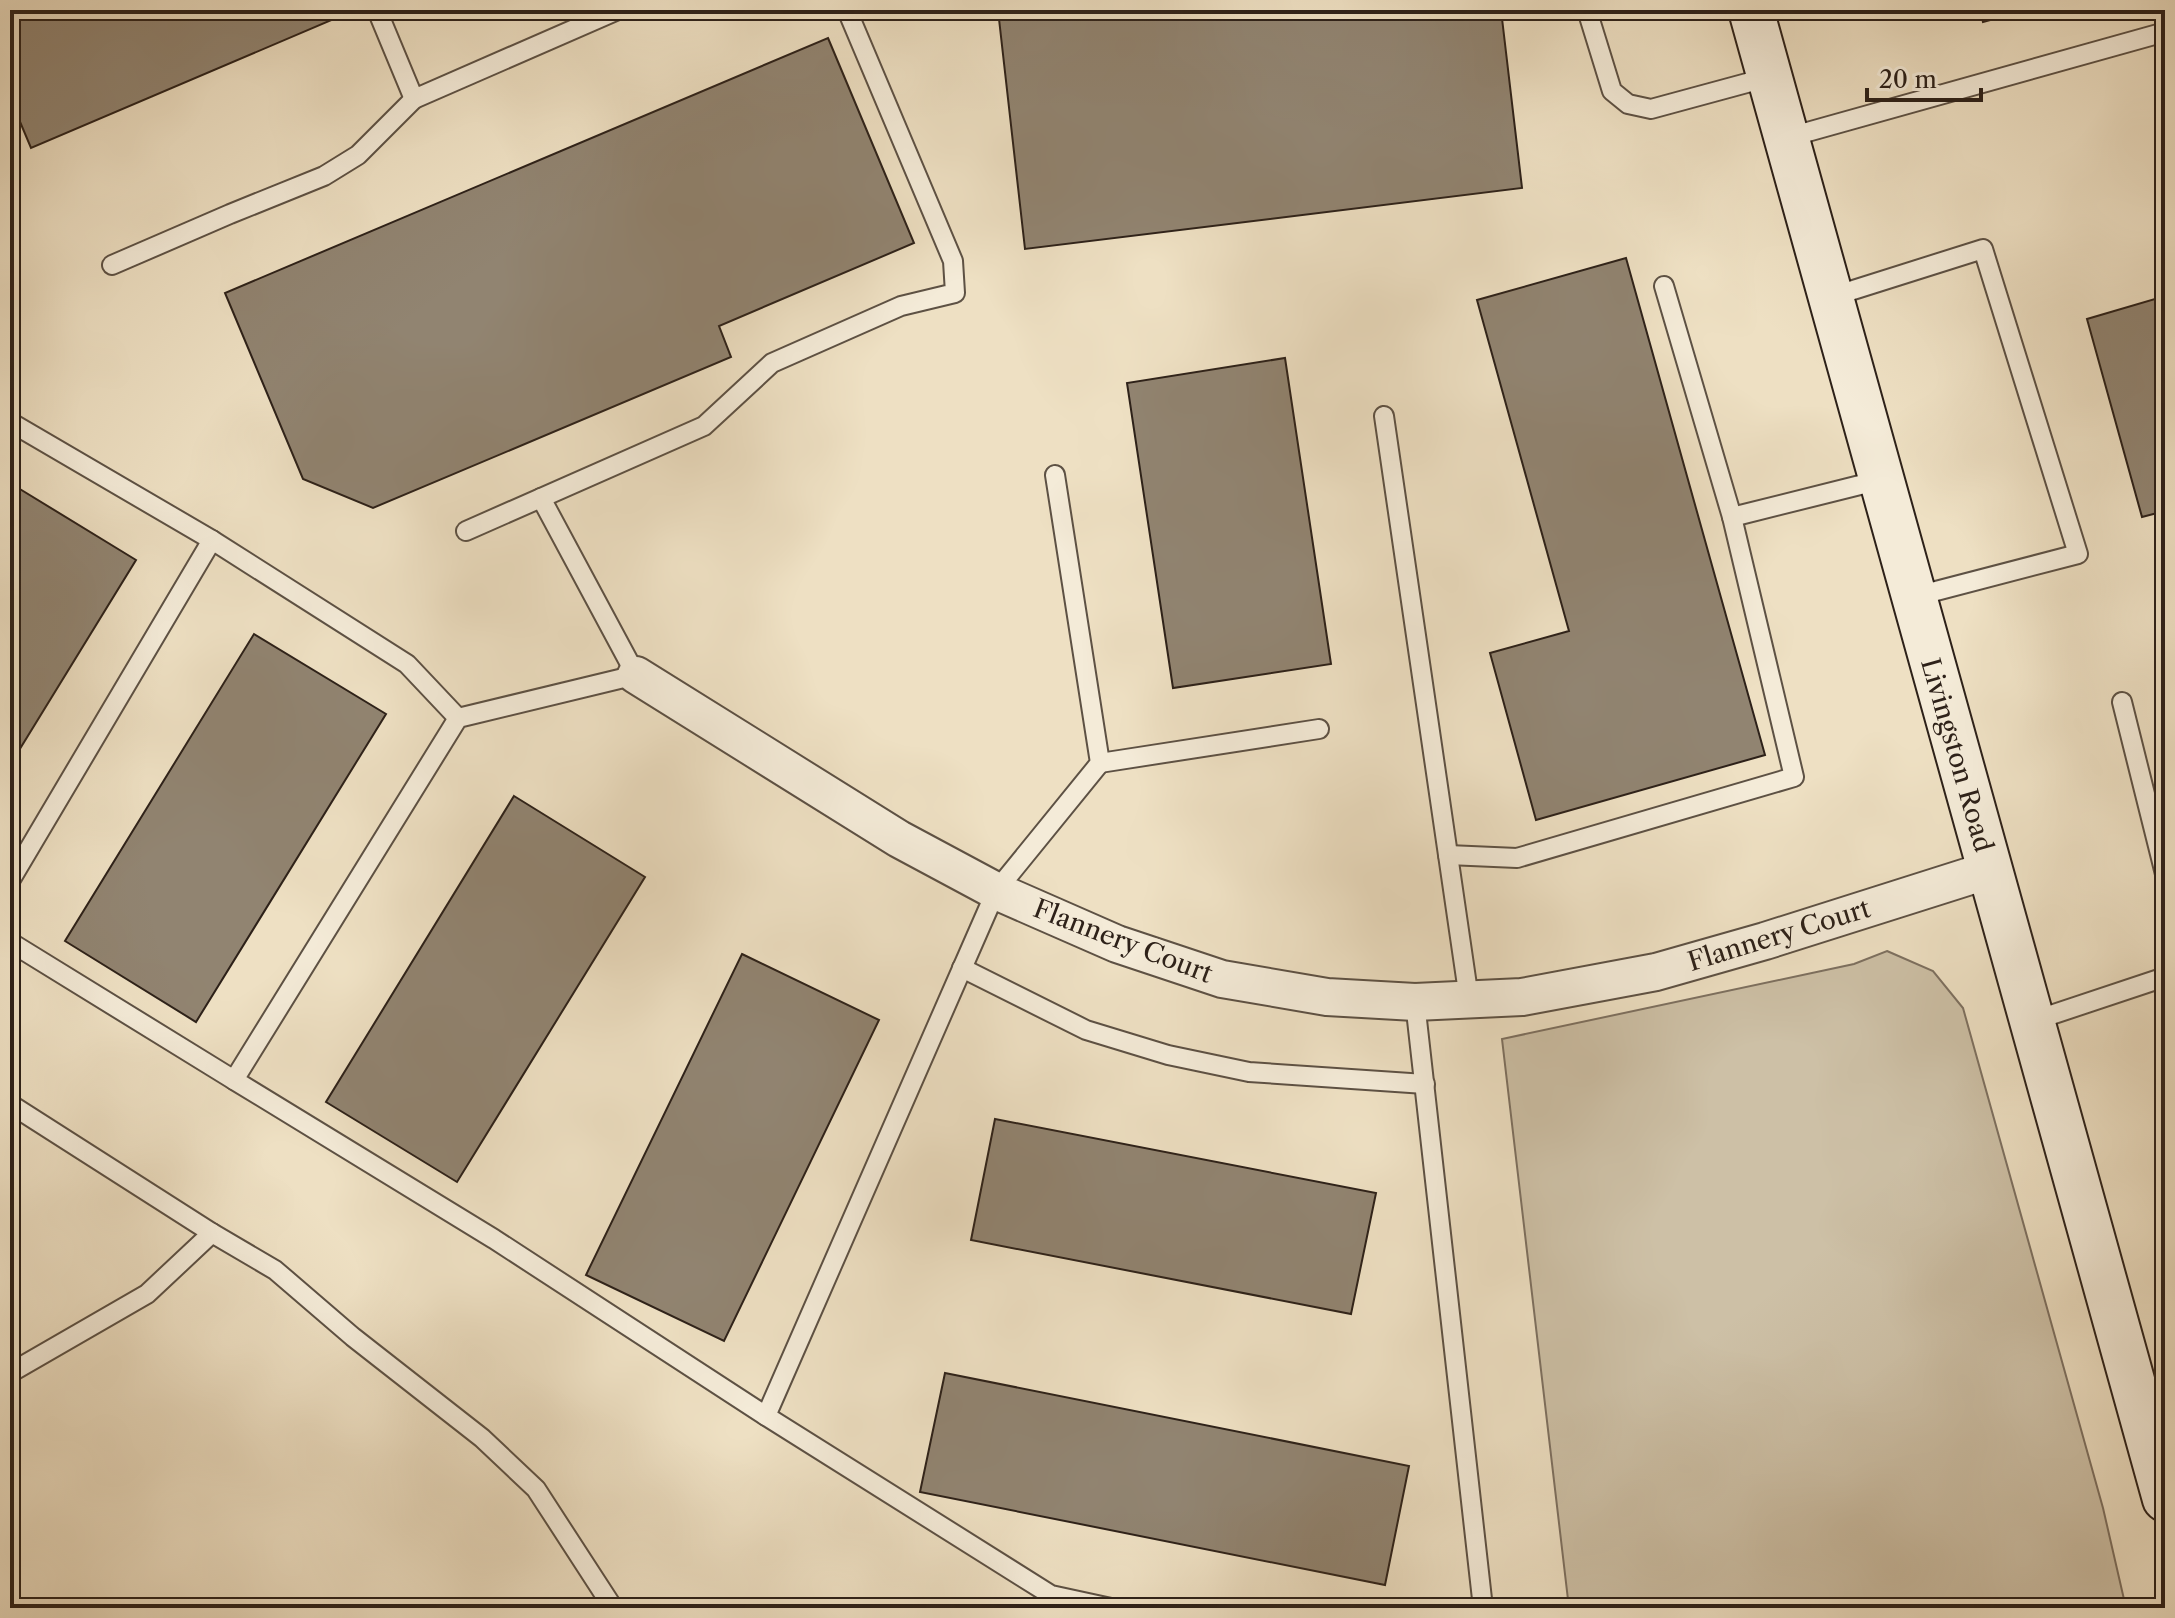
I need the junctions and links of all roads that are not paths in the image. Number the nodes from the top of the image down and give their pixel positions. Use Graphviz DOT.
graph roads {
  1 [pos="377,10"];
  2 [pos="618,10"];
  3 [pos="847,10"];
  4 [pos="1587,10"];
  5 [pos="1751,10"];
  6 [pos="2165,32"];
  7 [pos="1769,77"];
  8 [pos="414,99"];
  9 [pos="1786,138"];
  10 [pos="112,265"];
  11 [pos="1664,286"];
  12 [pos="1829,297"];
  13 [pos="1384,416"];
  14 [pos="10,422"];
  15 [pos="1055,475"];
  16 [pos="1880,480"];
  17 [pos="541,498"];
  18 [pos="1732,517"];
  19 [pos="466,531"];
  20 [pos="212,540"];
  21 [pos="1913,597"];
  22 [pos="636,675"];
  23 [pos="2122,702"];
  24 [pos="458,718"];
  25 [pos="1319,729"];
  26 [pos="1100,763"];
  27 [pos="1448,855"];
  28 [pos="1989,870"];
  29 [pos="2165,874"];
  30 [pos="10,881"];
  31 [pos="996,891"];
  32 [pos="10,942"];
  33 [pos="962,968"];
  34 [pos="2165,977"];
  35 [pos="1469,999"];
  36 [pos="1415,1002"];
  37 [pos="2033,1021"];
  38 [pos="234,1080"];
  39 [pos="1425,1084"];
  40 [pos="10,1104"];
  41 [pos="212,1233"];
  42 [pos="10,1373"];
  43 [pos="766,1416"];
  44 [pos="2165,1499"];
  45 [pos="608,1606"];
  46 [pos="1111,1608"];
  47 [pos="1483,1608"];
  1 -- 8 [label="lane"];
  2 -- 8 [label="lane"];
  3 -- 17 [label="lane"];
  4 -- 7 [label="lane"];
  5 -- 7 [label="street, Livingston Road"];
  6 -- 9 [label="lane"];
  7 -- 9 [label="street, Livingston Road"];
  8 -- 10 [label="lane"];
  9 -- 12 [label="street, Livingston Road"];
  11 -- 18 [label="lane"];
  12 -- 16 [label="street, Livingston Road"];
  12 -- 21 [label="lane"];
  13 -- 27 [label="lane"];
  14 -- 20 [label="lane"];
  15 -- 26 [label="lane"];
  16 -- 18 [label="lane"];
  16 -- 21 [label="street, Livingston Road"];
  17 -- 19 [label="lane"];
  17 -- 22 [label="lane"];
  18 -- 27 [label="lane"];
  20 -- 24 [label="lane"];
  20 -- 30 [label="lane"];
  21 -- 28 [label="street, Livingston Road"];
  22 -- 24 [label="lane"];
  22 -- 31 [label="street, Flannery Court"];
  23 -- 29 [label="lane"];
  24 -- 38 [label="lane"];
  25 -- 26 [label="lane"];
  26 -- 31 [label="lane"];
  27 -- 35 [label="lane"];
  28 -- 35 [label="street, Flannery Court"];
  28 -- 37 [label="street, Livingston Road"];
  31 -- 33 [label="lane"];
  31 -- 36 [label="street, Flannery Court"];
  32 -- 38 [label="lane"];
  33 -- 39 [label="lane"];
  33 -- 43 [label="lane"];
  34 -- 37 [label="lane"];
  35 -- 36 [label="street, Flannery Court"];
  36 -- 39 [label="lane"];
  37 -- 44 [label="street, Livingston Road"];
  38 -- 43 [label="lane"];
  39 -- 47 [label="lane"];
  40 -- 41 [label="lane"];
  41 -- 42 [label="lane"];
  41 -- 45 [label="lane"];
  43 -- 46 [label="lane"];
}
